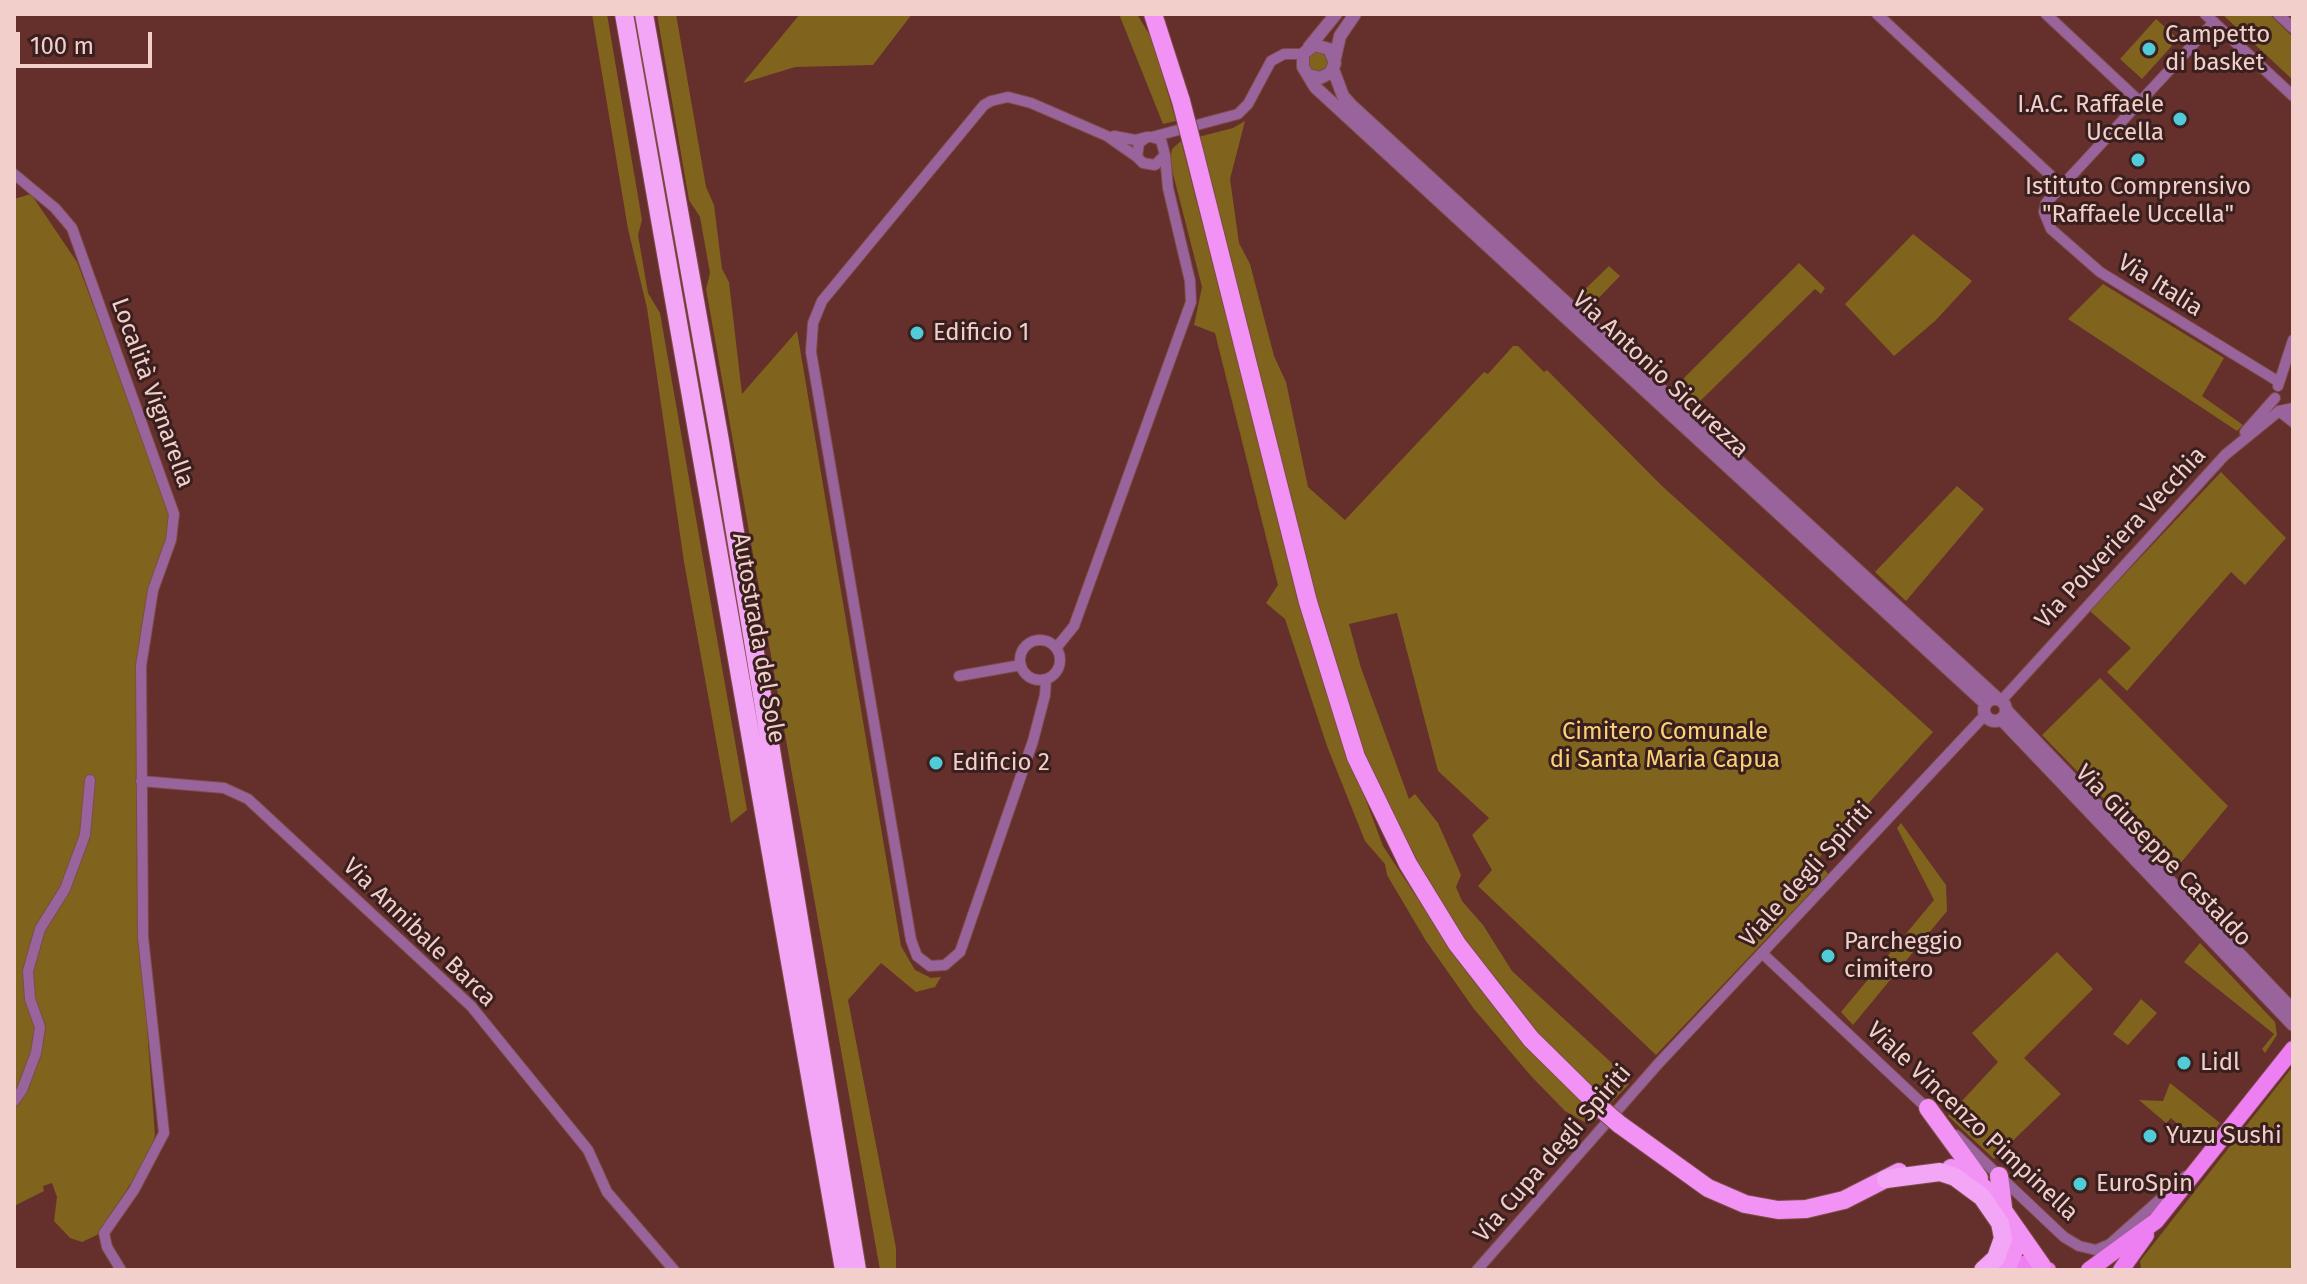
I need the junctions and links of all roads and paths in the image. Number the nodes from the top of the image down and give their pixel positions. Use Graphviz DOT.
graph roads {
  1 [pos="624,14"];
  2 [pos="644,14"];
  3 [pos="1153,14"];
  4 [pos="1336,14"];
  5 [pos="1355,14"];
  6 [pos="2046,14"];
  7 [pos="2278,14"];
  8 [pos="1884,16"];
  9 [pos="2210,18"];
  10 [pos="2293,28"];
  11 [pos="1306,50"];
  12 [pos="1334,63"];
  13 [pos="1309,75"];
  14 [pos="2293,96"];
  15 [pos="2139,101"];
  16 [pos="1181,130"];
  17 [pos="1107,136"];
  18 [pos="1149,137"];
  19 [pos="1166,152"];
  20 [pos="1137,157"];
  21 [pos="1147,165"];
  22 [pos="14,174"];
  23 [pos="2062,186"];
  24 [pos="1168,188"];
  25 [pos="2293,340"];
  26 [pos="2279,382"];
  27 [pos="2275,398"];
  28 [pos="2293,408"];
  29 [pos="2279,411"];
  30 [pos="2293,422"];
  31 [pos="2225,455"];
  32 [pos="1056,648"];
  33 [pos="1021,665"];
  34 [pos="959,676"];
  35 [pos="1046,679"];
  36 [pos="1996,708"];
  37 [pos="90,780"];
  38 [pos="141,781"];
  39 [pos="1763,954"];
  40 [pos="2293,1010"];
  41 [pos="2293,1025"];
  42 [pos="2293,1049"];
  43 [pos="1658,1064"];
  44 [pos="14,1101"];
  45 [pos="1928,1108"];
  46 [pos="2200,1166"];
  47 [pos="1999,1176"];
  48 [pos="1886,1179"];
  49 [pos="1998,1202"];
  50 [pos="2156,1221"];
  51 [pos="2017,1230"];
  52 [pos="2092,1267"];
  53 [pos="2045,1268"];
  54 [pos="121,1270"];
  55 [pos="674,1270"];
  56 [pos="844,1270"];
  57 [pos="857,1270"];
  58 [pos="1477,1270"];
  59 [pos="1983,1270"];
  60 [pos="2006,1270"];
  61 [pos="2073,1270"];
  62 [pos="2121,1270"];
  1 -- 56 [label="highway, Autostrada del Sole"];
  2 -- 57 [label="highway, Autostrada del Sole"];
  3 -- 48 [label="highway, bridge"];
  4 -- 11 [label="street"];
  5 -- 12 [label="street"];
  6 -- 15 [label="street"];
  7 -- 10 [label="street"];
  8 -- 23 [label="street"];
  9 -- 14 [label="street"];
  9 -- 15 [label="street"];
  11 -- 12 [label="street"];
  11 -- 13 [label="street, Via Antonio Sicurezza"];
  11 -- 16 [label="street"];
  12 -- 13 [label="street"];
  12 -- 36 [label="street, Via Antonio Sicurezza"];
  13 -- 36 [label="street, Via Antonio Sicurezza"];
  15 -- 23 [label="street"];
  16 -- 18 [label="street"];
  16 -- 19 [label="street"];
  17 -- 18 [label="street"];
  17 -- 20 [label="street"];
  17 -- 35 [label="street"];
  18 -- 19 [label="street"];
  18 -- 20 [label="street"];
  19 -- 21 [label="street"];
  19 -- 24 [label="street"];
  20 -- 21 [label="street"];
  21 -- 24 [label="street"];
  22 -- 38 [label="street, Località Vignarella"];
  23 -- 26 [label="street, Via Italia"];
  24 -- 32 [label="street"];
  25 -- 26 [label="street"];
  26 -- 27 [label="street"];
  27 -- 29 [label="street"];
  27 -- 31 [label="street"];
  28 -- 29 [label="street"];
  29 -- 30 [label="street"];
  29 -- 31 [label="street, Via Polveriera Vecchia"];
  31 -- 36 [label="street, Via Polveriera Vecchia"];
  32 -- 33 [label="street"];
  32 -- 35 [label="street"];
  33 -- 34 [label="street"];
  33 -- 35 [label="street"];
  36 -- 39 [label="street, Viale degli Spiriti"];
  36 -- 40 [label="street, Via Giuseppe Castaldo"];
  36 -- 41 [label="street, Via Giuseppe Castaldo"];
  37 -- 44 [label="street"];
  38 -- 54 [label="street, Località Vignarella"];
  38 -- 55 [label="street, Via Annibale Barca"];
  39 -- 43 [label="street, Viale degli Spiriti"];
  39 -- 45 [label="street, Viale Vincenzo Pimpinella"];
  42 -- 46 [label="main road"];
  43 -- 58 [label="street, Via Cupa degli Spiriti"];
  45 -- 47 [label="street, Viale Vincenzo Pimpinella"];
  45 -- 49 [label="highway"];
  46 -- 47 [label="street, Viale Vincenzo Pimpinella"];
  46 -- 50 [label="main road"];
  47 -- 49 [label="highway"];
  48 -- 49 [label="highway"];
  48 -- 59 [label="highway"];
  49 -- 51 [label="highway"];
  50 -- 52 [label="main road"];
  50 -- 62 [label="main road"];
  51 -- 53 [label="highway"];
  51 -- 60 [label="highway"];
  52 -- 61 [label="main road"];
  53 -- 60 [label="main road"];
}
